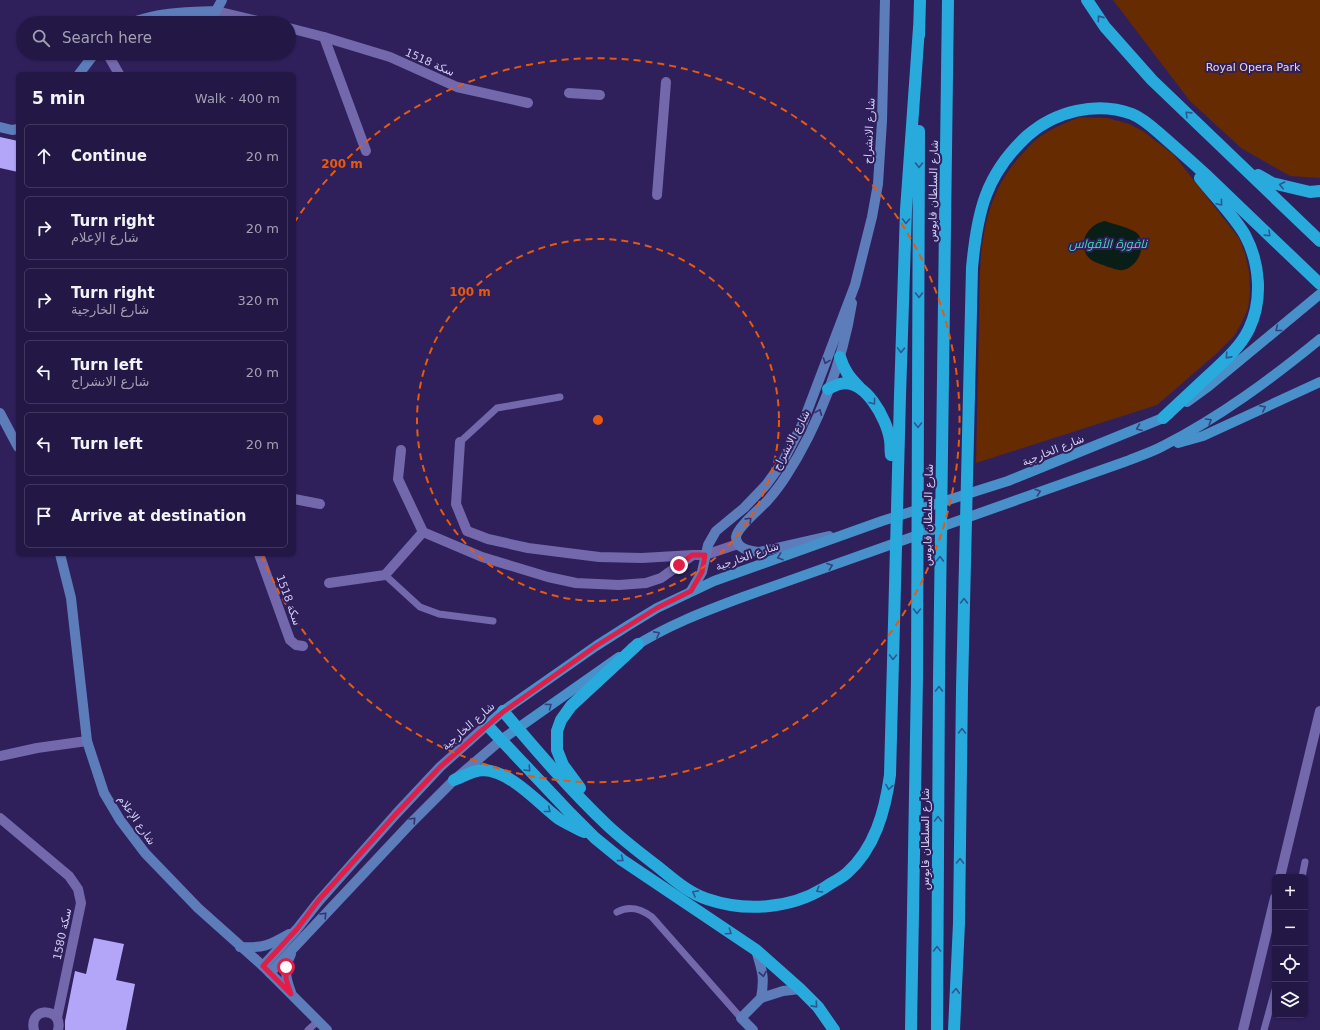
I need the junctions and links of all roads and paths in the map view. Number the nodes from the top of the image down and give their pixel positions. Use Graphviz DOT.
graph roads {
  1 [pos="222,0"];
  2 [pos="885,0"];
  3 [pos="920,0"];
  4 [pos="948,0"];
  5 [pos="1087,0"];
  6 [pos="216,11"];
  7 [pos="153,16"];
  8 [pos="237,16"];
  9 [pos="919,28"];
  10 [pos="296,30"];
  11 [pos="324,37"];
  12 [pos="90,60"];
  13 [pos="111,60"];
  14 [pos="81,72"];
  15 [pos="118,72"];
  16 [pos="666,82"];
  17 [pos="569,93"];
  18 [pos="600,95"];
  19 [pos="528,102"];
  20 [pos="0,127"];
  21 [pos="16,129"];
  22 [pos="1216,140"];
  23 [pos="1179,150"];
  24 [pos="366,151"];
  25 [pos="1320,191"];
  26 [pos="657,194"];
  27 [pos="1320,241"];
  28 [pos="1320,284"];
  29 [pos="855,285"];
  30 [pos="1320,294"];
  31 [pos="842,317"];
  32 [pos="1320,339"];
  33 [pos="840,357"];
  34 [pos="1320,383"];
  35 [pos="860,387"];
  36 [pos="828,389"];
  37 [pos="560,397"];
  38 [pos="0,413"];
  39 [pos="1163,418"];
  40 [pos="460,442"];
  41 [pos="16,443"];
  42 [pos="1162,447"];
  43 [pos="401,450"];
  44 [pos="296,499"];
  45 [pos="320,504"];
  46 [pos="856,530"];
  47 [pos="423,532"];
  48 [pos="738,544"];
  49 [pos="896,548"];
  50 [pos="692,555"];
  51 [pos="705,555"];
  52 [pos="60,556"];
  53 [pos="260,556"];
  54 [pos="385,576"];
  55 [pos="329,583"];
  56 [pos="691,591"];
  57 [pos="493,621"];
  58 [pos="638,644"];
  59 [pos="303,646"];
  60 [pos="1320,711"];
  61 [pos="503,712"];
  62 [pos="487,725"];
  63 [pos="518,729"];
  64 [pos="501,740"];
  65 [pos="87,741"];
  66 [pos="0,756"];
  67 [pos="454,780"];
  68 [pos="0,818"];
  69 [pos="608,826"];
  70 [pos="595,838"];
  71 [pos="1305,862"];
  72 [pos="1281,874"];
  73 [pos="1303,874"];
  74 [pos="1272,910"];
  75 [pos="617,912"];
  76 [pos="297,929"];
  77 [pos="298,944"];
  78 [pos="240,947"];
  79 [pos="756,950"];
  80 [pos="267,970"];
  81 [pos="800,989"];
  82 [pos="291,994"];
  83 [pos="761,998"];
  84 [pos="1272,1001"];
  85 [pos="57,1018"];
  86 [pos="740,1018"];
  87 [pos="318,1021"];
  88 [pos="34,1030"];
  89 [pos="58,1030"];
  90 [pos="308,1030"];
  91 [pos="327,1030"];
  92 [pos="753,1030"];
  93 [pos="834,1030"];
  94 [pos="911,1030"];
  95 [pos="937,1030"];
  96 [pos="954,1030"];
  97 [pos="1243,1030"];
  98 [pos="1264,1030"];
  1 -- 6 [label="street"];
  2 -- 29 [label="street, شارع الانشراح"];
  3 -- 9 [label="highway, شارع السلطان قابوس"];
  95 -- 4 [label="highway, شارع السلطان قابوس, one-way"];
  22 -- 5 [label="highway, one-way"];
  6 -- 7 [label="street"];
  6 -- 8 [label="street"];
  9 -- 49 [label="highway, one-way"];
  9 -- 94 [label="highway, شارع السلطان قابوس, one-way"];
  10 -- 11 [label="street, سكة 1518"];
  11 -- 19 [label="street, سكة 1518"];
  11 -- 24 [label="street"];
  12 -- 14 [label="street"];
  13 -- 15 [label="street"];
  16 -- 26 [label="street"];
  17 -- 18 [label="street"];
  20 -- 21 [label="street"];
  25 -- 22 [label="highway, one-way"];
  22 -- 27 [label="highway"];
  23 -- 28 [label="highway, one-way"];
  23 -- 39 [label="highway, one-way"];
  96 -- 23 [label="highway, one-way"];
  29 -- 31 [label="street, شارع الانشراح"];
  29 -- 33 [label="street, شارع الانشراح"];
  30 -- 39 [label="main road, شارع الخارجية, one-way"];
  31 -- 33 [label="street"];
  31 -- 51 [label="street, شارع الانشراح, one-way"];
  42 -- 32 [label="main road, one-way"];
  33 -- 35 [label="highway"];
  33 -- 36 [label="street, شارع الانشراح"];
  42 -- 34 [label="main road, one-way"];
  35 -- 36 [label="highway"];
  35 -- 49 [label="highway, one-way"];
  48 -- 36 [label="street, شارع الانشراح, one-way"];
  37 -- 40 [label="lane"];
  38 -- 41 [label="street"];
  39 -- 46 [label="main road, شارع الخارجية, one-way"];
  40 -- 50 [label="street"];
  58 -- 42 [label="main road, one-way"];
  43 -- 47 [label="street"];
  44 -- 45 [label="street"];
  46 -- 48 [label="street"];
  46 -- 56 [label="main road, شارع الخارجية, one-way"];
  47 -- 50 [label="street"];
  47 -- 54 [label="street"];
  48 -- 51 [label="street"];
  49 -- 69 [label="highway, one-way"];
  50 -- 51 [label="street"];
  51 -- 56 [label="street, شارع الانشراح"];
  52 -- 65 [label="street, شارع الإعلام"];
  53 -- 59 [label="street, سكة 1518"];
  54 -- 55 [label="street"];
  54 -- 57 [label="lane"];
  56 -- 61 [label="main road, شارع الخارجية"];
  63 -- 58 [label="main road, one-way"];
  58 -- 69 [label="highway"];
  60 -- 72 [label="street"];
  61 -- 62 [label="main road, شارع الخارجية"];
  61 -- 63 [label="highway"];
  62 -- 64 [label="highway"];
  62 -- 76 [label="street, شارع الخارجية"];
  63 -- 64 [label="main road"];
  63 -- 69 [label="highway"];
  64 -- 67 [label="street"];
  64 -- 70 [label="highway, one-way"];
  65 -- 66 [label="street"];
  65 -- 78 [label="street, شارع الإعلام"];
  67 -- 70 [label="highway, one-way"];
  77 -- 67 [label="street, one-way"];
  68 -- 85 [label="street, سكة 1580"];
  70 -- 79 [label="highway, one-way"];
  71 -- 73 [label="lane"];
  74 -- 97 [label="street"];
  75 -- 86 [label="lane"];
  76 -- 78 [label="street"];
  76 -- 80 [label="street, شارع الخارجية"];
  77 -- 80 [label="street"];
  77 -- 82 [label="street"];
  78 -- 80 [label="street, شارع الإعلام"];
  79 -- 81 [label="highway"];
  79 -- 83 [label="street, one-way"];
  80 -- 82 [label="street, شارع الإعلام"];
  81 -- 83 [label="street"];
  81 -- 93 [label="highway, one-way"];
  82 -- 87 [label="street, شارع الإعلام"];
  83 -- 86 [label="street"];
  84 -- 98 [label="lane"];
  85 -- 88 [label="street"];
  85 -- 89 [label="street, سكة 1580"];
  86 -- 92 [label="street"];
  87 -- 90 [label="lane"];
  87 -- 91 [label="street, شارع الإعلام"];
}
